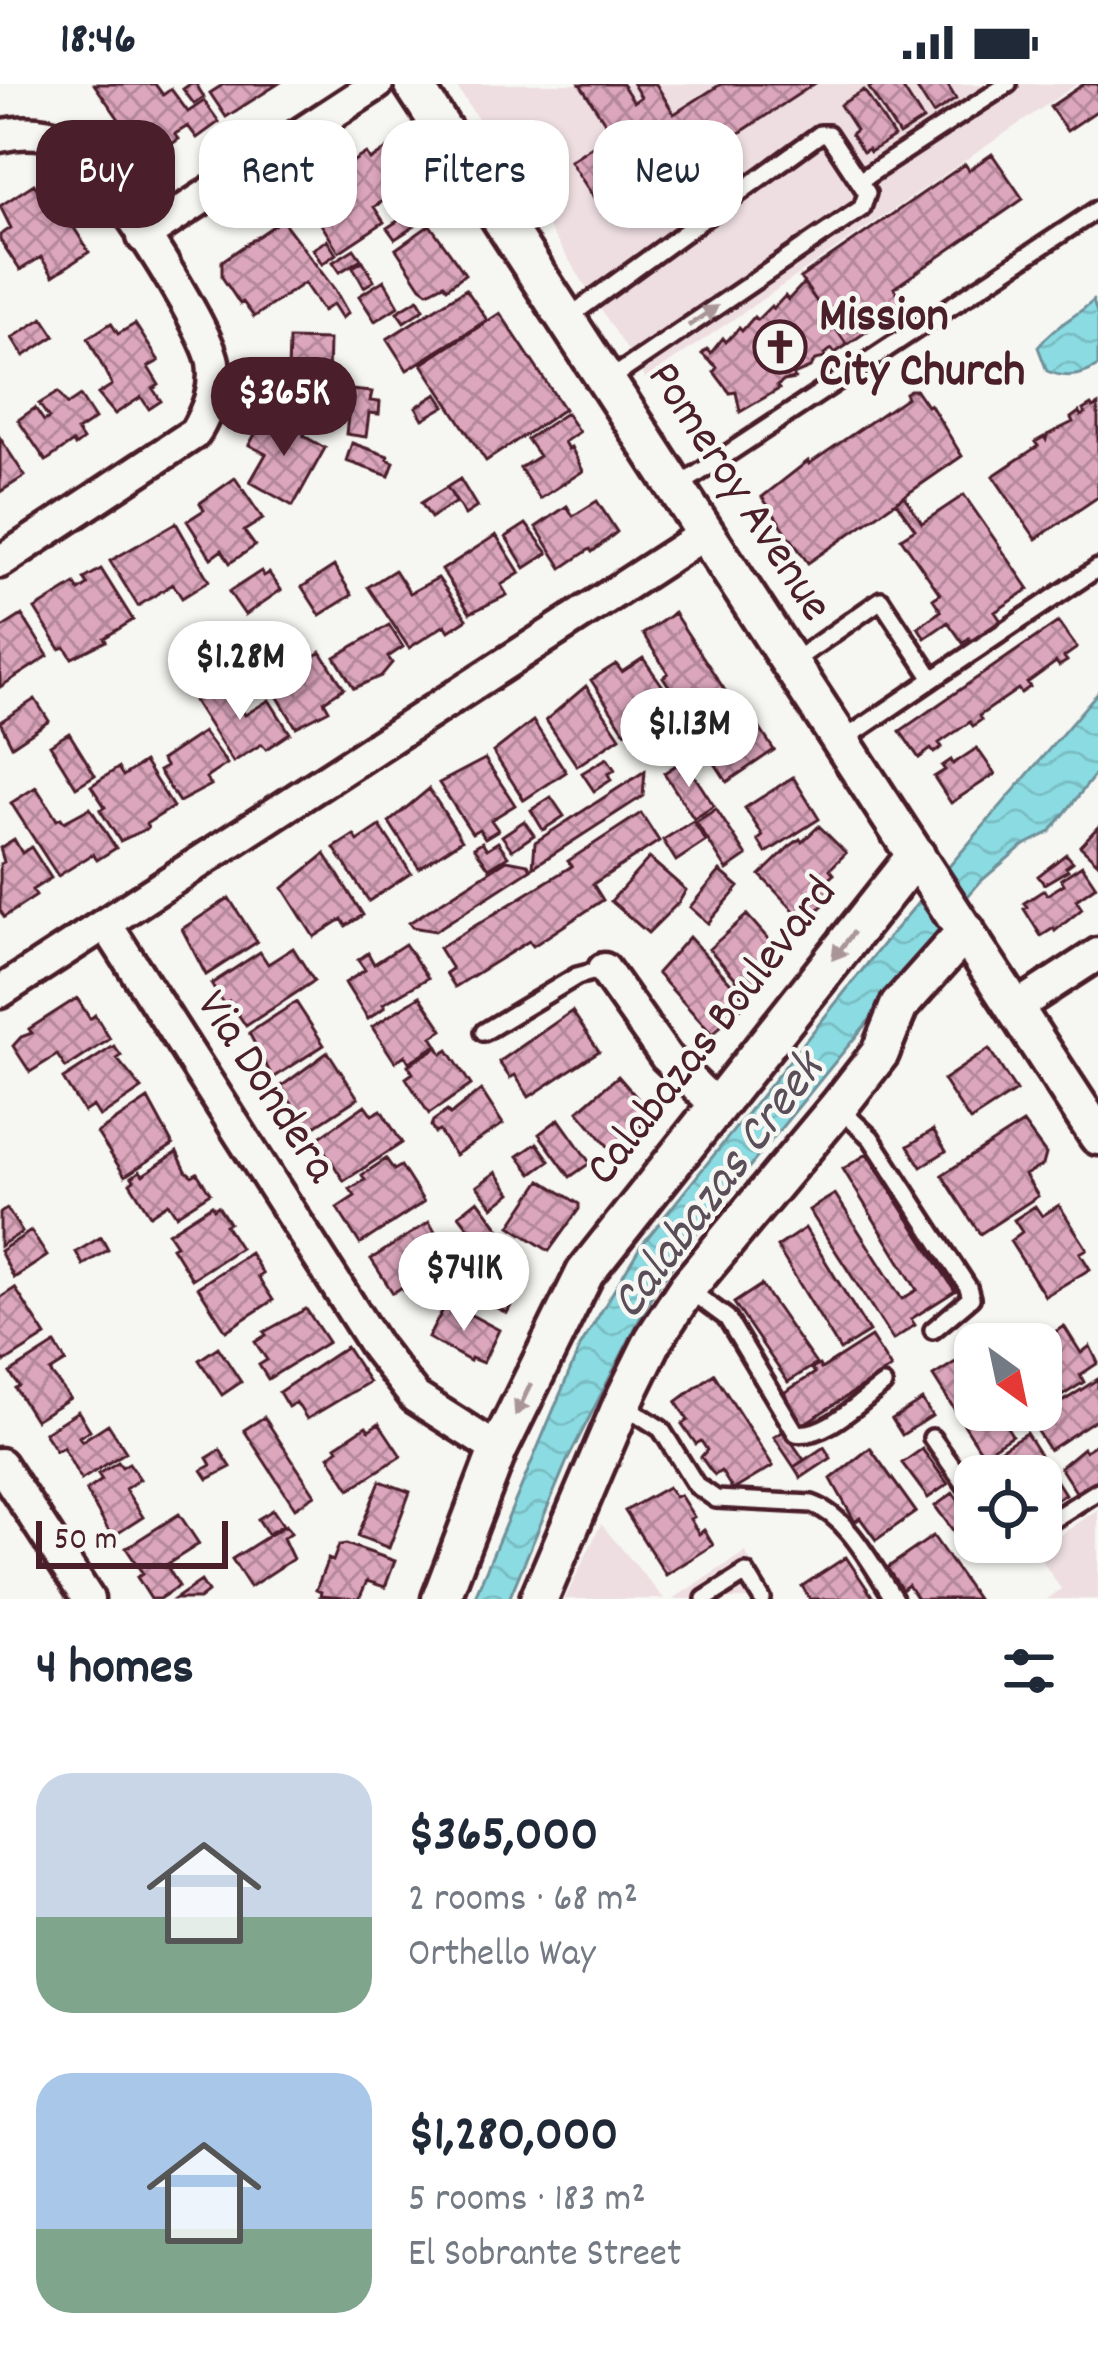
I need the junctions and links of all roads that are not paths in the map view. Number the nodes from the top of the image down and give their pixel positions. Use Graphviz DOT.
graph roads {
  1 [pos="377,84"];
  2 [pos="412,84"];
  3 [pos="1008,84"];
  4 [pos="0,136"];
  5 [pos="859,181"];
  6 [pos="1098,209"];
  7 [pos="143,237"];
  8 [pos="566,319"];
  9 [pos="607,382"];
  10 [pos="676,488"];
  11 [pos="706,533"];
  12 [pos="0,562"];
  13 [pos="1098,568"];
  14 [pos="790,663"];
  15 [pos="933,679"];
  16 [pos="842,741"];
  17 [pos="919,859"];
  18 [pos="106,923"];
  19 [pos="961,923"];
  20 [pos="1098,954"];
  21 [pos="604,968"];
  22 [pos="0,992"];
  23 [pos="1015,1008"];
  24 [pos="484,1032"];
  25 [pos="716,1106"];
  26 [pos="838,1107"];
  27 [pos="1098,1136"];
  28 [pos="687,1288"];
  29 [pos="933,1330"];
  30 [pos="883,1385"];
  31 [pos="622,1404"];
  32 [pos="932,1438"];
  33 [pos="498,1450"];
  34 [pos="0,1464"];
  35 [pos="954,1469"];
  36 [pos="1098,1491"];
  37 [pos="1062,1514"];
  38 [pos="549,1595"];
  39 [pos="88,1599"];
  40 [pos="441,1599"];
  41 [pos="705,1599"];
  42 [pos="762,1599"];
  43 [pos="895,1599"];
  1 -- 7 [label="street"];
  2 -- 8 [label="street, Pomeroy Avenue"];
  3 -- 5 [label="lane"];
  4 -- 7 [label="street"];
  5 -- 8 [label="lane"];
  9 -- 5 [label="lane, one-way"];
  6 -- 10 [label="lane"];
  7 -- 12 [label="street"];
  8 -- 9 [label="street, Pomeroy Avenue"];
  9 -- 10 [label="street, Pomeroy Avenue"];
  10 -- 11 [label="street, Pomeroy Avenue"];
  11 -- 14 [label="street, Pomeroy Avenue"];
  11 -- 18 [label="street"];
  13 -- 15 [label="lane"];
  14 -- 15 [label="lane"];
  14 -- 16 [label="street, Pomeroy Avenue"];
  15 -- 16 [label="lane"];
  16 -- 17 [label="street, Pomeroy Avenue"];
  17 -- 19 [label="street, Pomeroy Avenue"];
  17 -- 25 [label="street, Calabazas Boulevard, one-way"];
  18 -- 22 [label="street"];
  18 -- 33 [label="street, Via Dondera"];
  19 -- 23 [label="street, Pomeroy Avenue"];
  19 -- 26 [label="street"];
  20 -- 23 [label="street"];
  21 -- 24 [label="lane"];
  21 -- 25 [label="street"];
  23 -- 27 [label="street, Pomeroy Avenue"];
  25 -- 33 [label="street, Calabazas Boulevard, one-way"];
  26 -- 28 [label="street"];
  26 -- 29 [label="lane"];
  28 -- 30 [label="lane"];
  28 -- 31 [label="street"];
  31 -- 38 [label="street"];
  31 -- 43 [label="lane"];
  32 -- 35 [label="lane"];
  33 -- 40 [label="street, Calabazas Boulevard"];
  34 -- 39 [label="street"];
  36 -- 37 [label="lane"];
  41 -- 42 [label="lane"];
}
